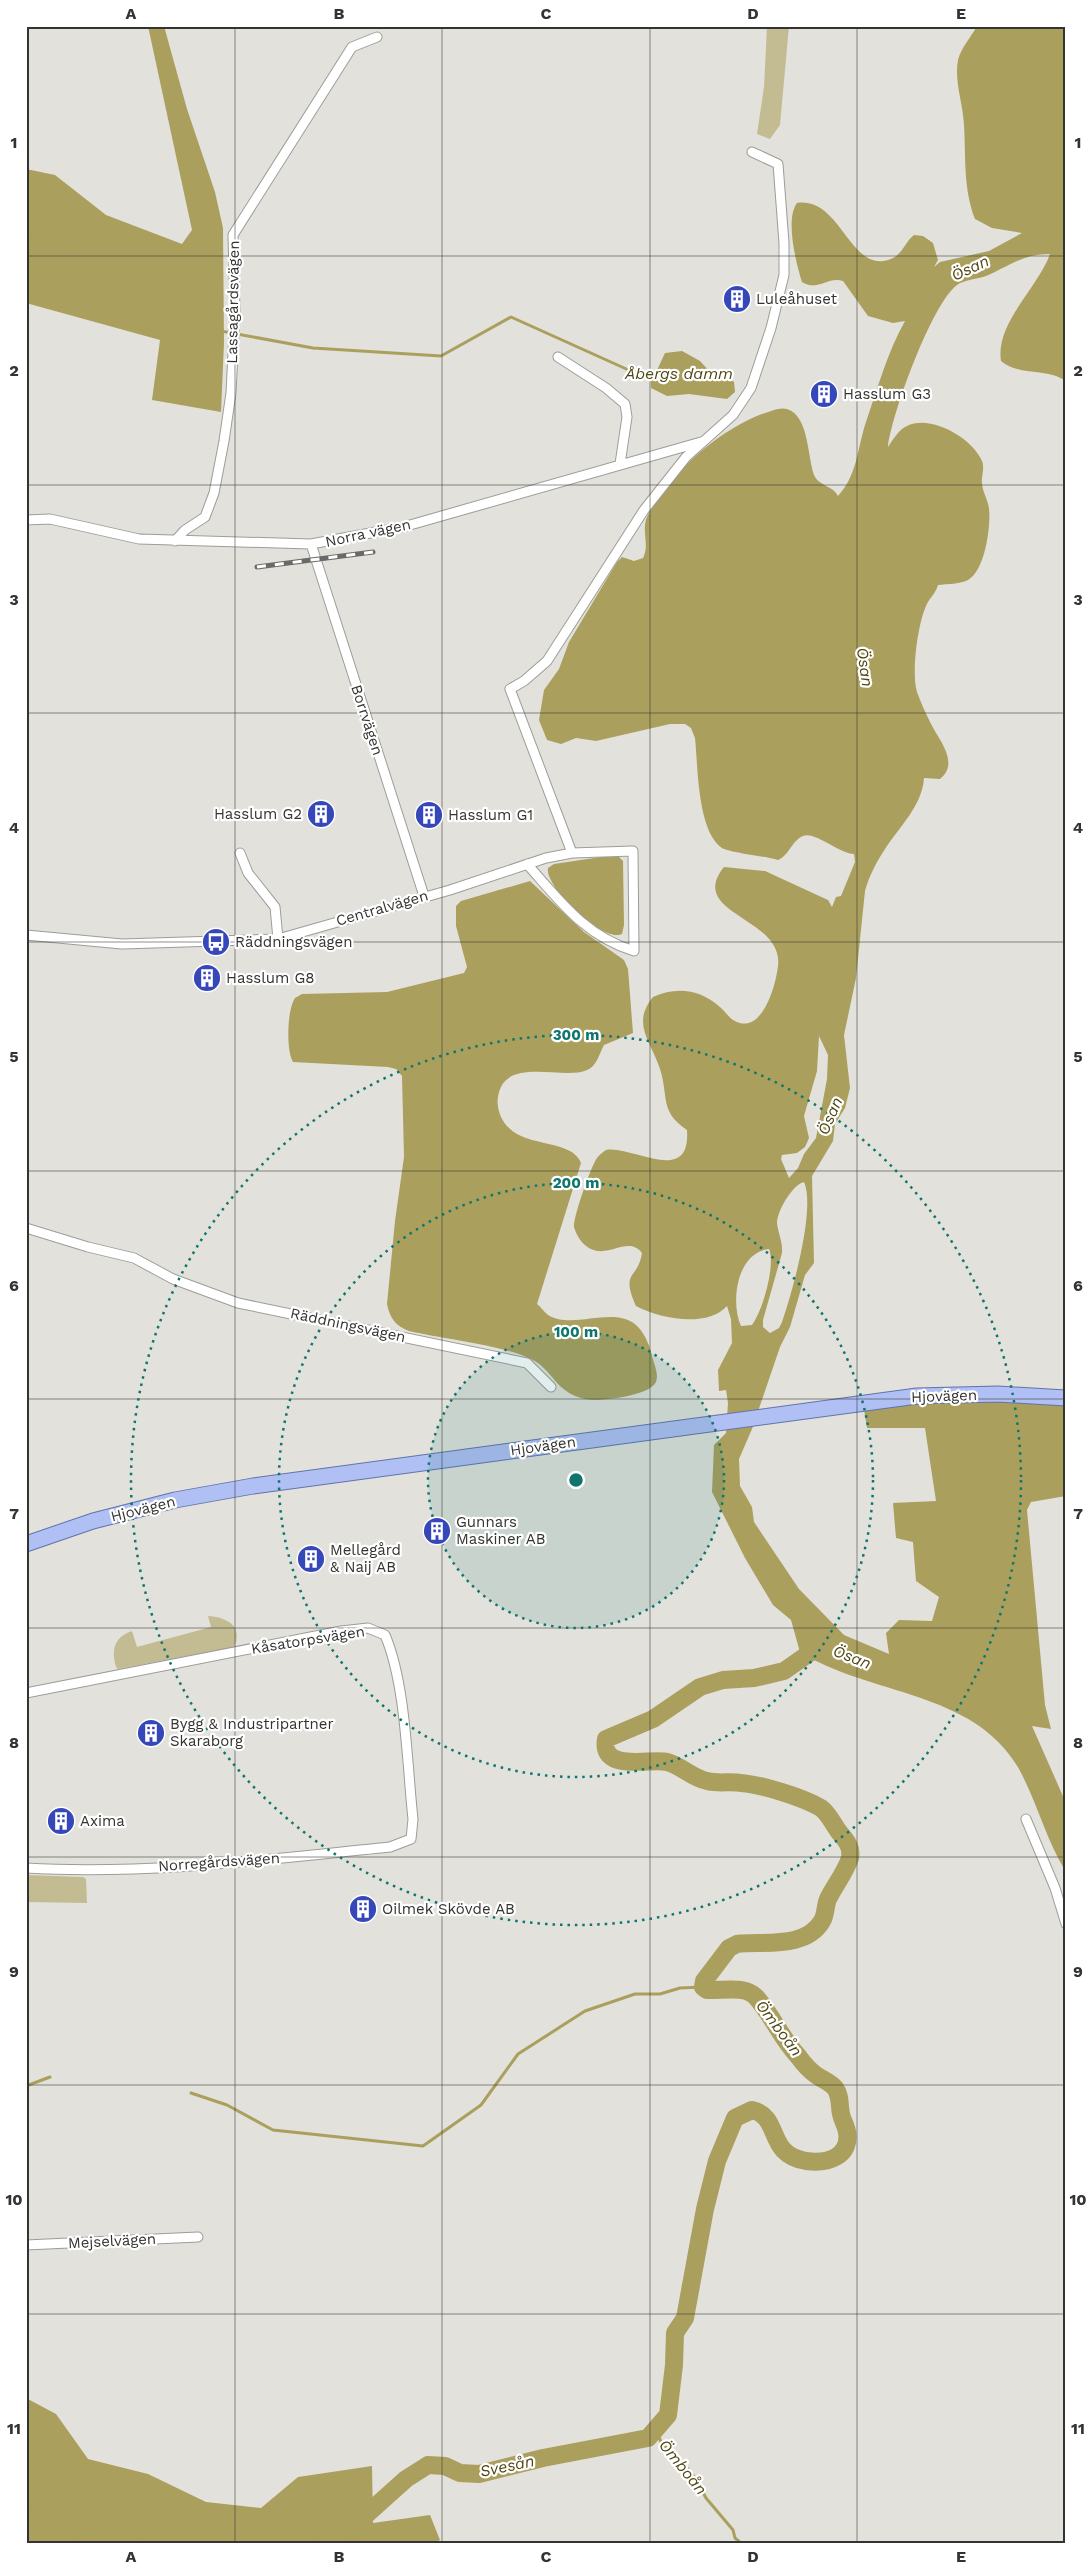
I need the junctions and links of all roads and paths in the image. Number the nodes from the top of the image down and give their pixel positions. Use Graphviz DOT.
graph roads {
  1 [pos="376,37"];
  2 [pos="752,152"];
  3 [pos="558,357"];
  4 [pos="701,442"];
  5 [pos="620,464"];
  6 [pos="26,520"];
  7 [pos="176,541"];
  8 [pos="311,544"];
  9 [pos="240,853"];
  10 [pos="572,853"];
  11 [pos="526,864"];
  12 [pos="424,896"];
  13 [pos="26,935"];
  14 [pos="278,939"];
  15 [pos="26,1228"];
  16 [pos="551,1387"];
  17 [pos="1066,1398"];
  18 [pos="26,1544"];
  19 [pos="26,1693"];
  20 [pos="1026,1819"];
  21 [pos="411,1840"];
  22 [pos="26,1868"];
  23 [pos="1066,1924"];
  24 [pos="198,2237"];
  25 [pos="26,2245"];
  1 -- 7 [label="street, Lassagårdsvägen"];
  2 -- 4 [label="street"];
  3 -- 5 [label="street"];
  4 -- 5 [label="street, Norra vägen"];
  4 -- 10 [label="street"];
  5 -- 8 [label="street, Norra vägen"];
  6 -- 7 [label="street, Norra vägen"];
  7 -- 8 [label="street, Norra vägen"];
  8 -- 12 [label="street, Borrvägen"];
  9 -- 14 [label="street"];
  10 -- 11 [label="street, Centralvägen"];
  10 -- 11 [label="street, Centralvägen"];
  11 -- 12 [label="street, Centralvägen"];
  12 -- 14 [label="street, Centralvägen"];
  13 -- 14 [label="street, Centralvägen"];
  15 -- 16 [label="street, Räddningsvägen"];
  17 -- 18 [label="main road, Hjovägen"];
  19 -- 21 [label="street, Kåsatorpsvägen"];
  20 -- 23 [label="street"];
  21 -- 22 [label="street, Norregårdsvägen"];
  24 -- 25 [label="street, Mejselvägen"];
}
